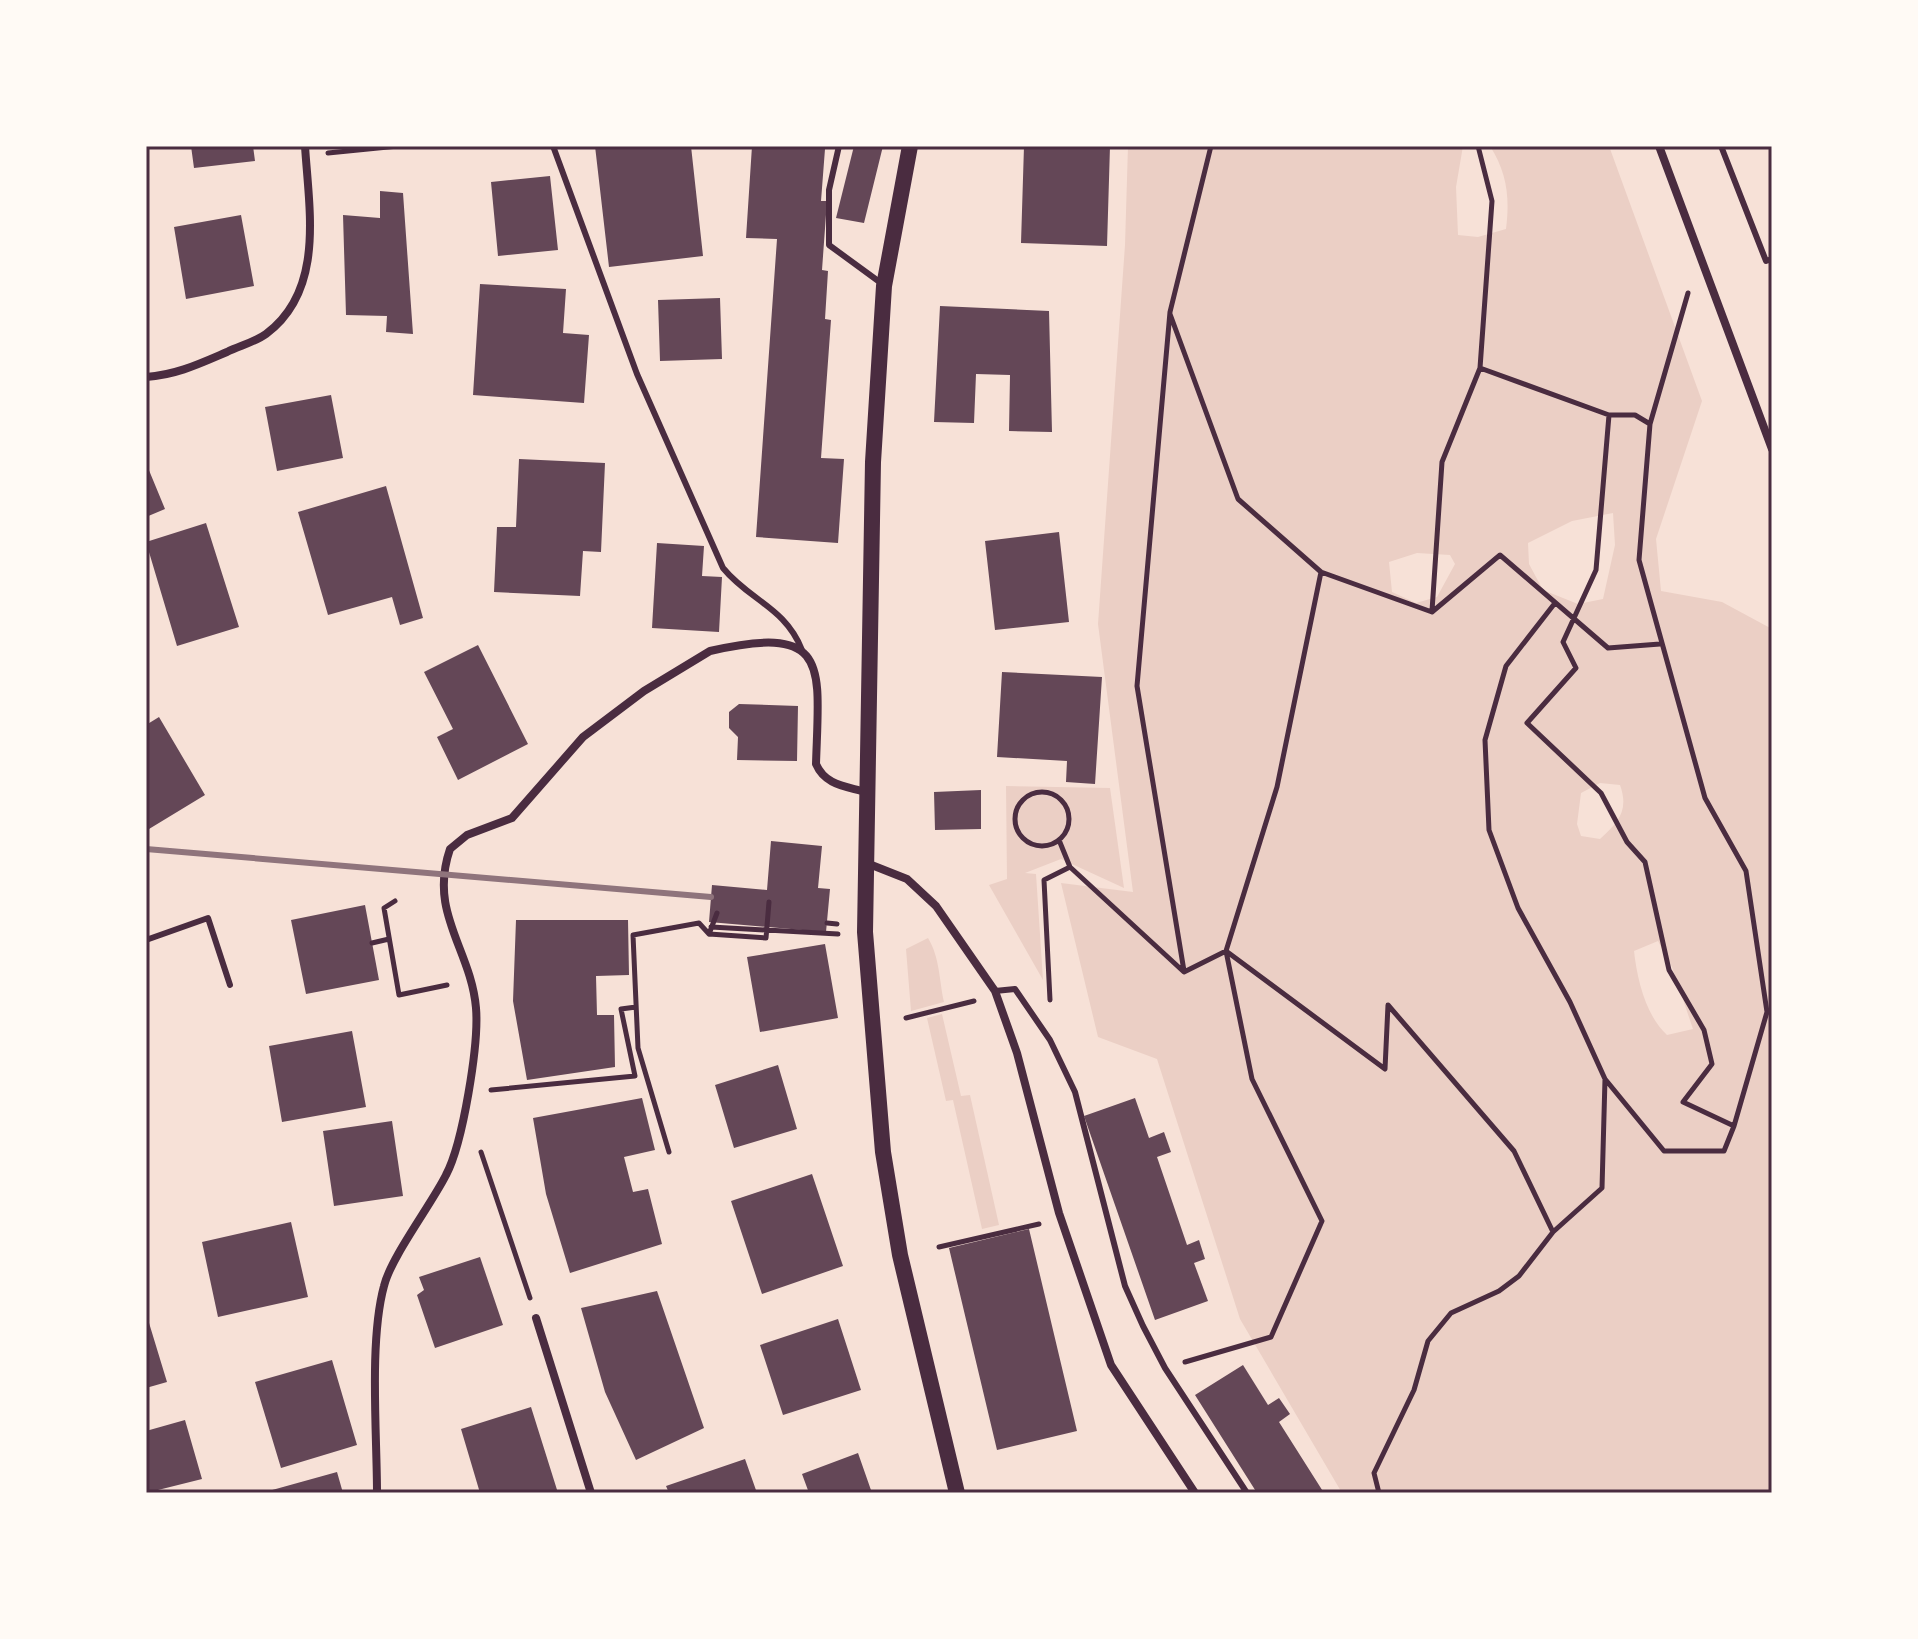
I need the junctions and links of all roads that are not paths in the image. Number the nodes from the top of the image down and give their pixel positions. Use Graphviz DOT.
graph roads {
  1 [pos="553,146"];
  2 [pos="839,146"];
  3 [pos="910,146"];
  4 [pos="1659,146"];
  5 [pos="1721,146"];
  6 [pos="305,151"];
  7 [pos="1772,259"];
  8 [pos="884,286"];
  9 [pos="146,377"];
  10 [pos="1772,449"];
  11 [pos="802,650"];
  12 [pos="865,792"];
  13 [pos="864,862"];
  14 [pos="146,940"];
  15 [pos="230,985"];
  16 [pos="995,991"];
  17 [pos="536,1318"];
  18 [pos="377,1493"];
  19 [pos="591,1493"];
  20 [pos="957,1493"];
  21 [pos="1195,1493"];
  22 [pos="1247,1493"];
  1 -- 11 [label="lane"];
  2 -- 8 [label="lane"];
  3 -- 8 [label="main road"];
  4 -- 10 [label="street"];
  5 -- 7 [label="lane"];
  6 -- 9 [label="street"];
  8 -- 12 [label="main road"];
  11 -- 12 [label="street"];
  11 -- 18 [label="street"];
  12 -- 13 [label="main road"];
  13 -- 16 [label="street"];
  13 -- 20 [label="main road"];
  14 -- 15 [label="lane"];
  16 -- 21 [label="street"];
  16 -- 22 [label="lane"];
  17 -- 19 [label="street"];
}
